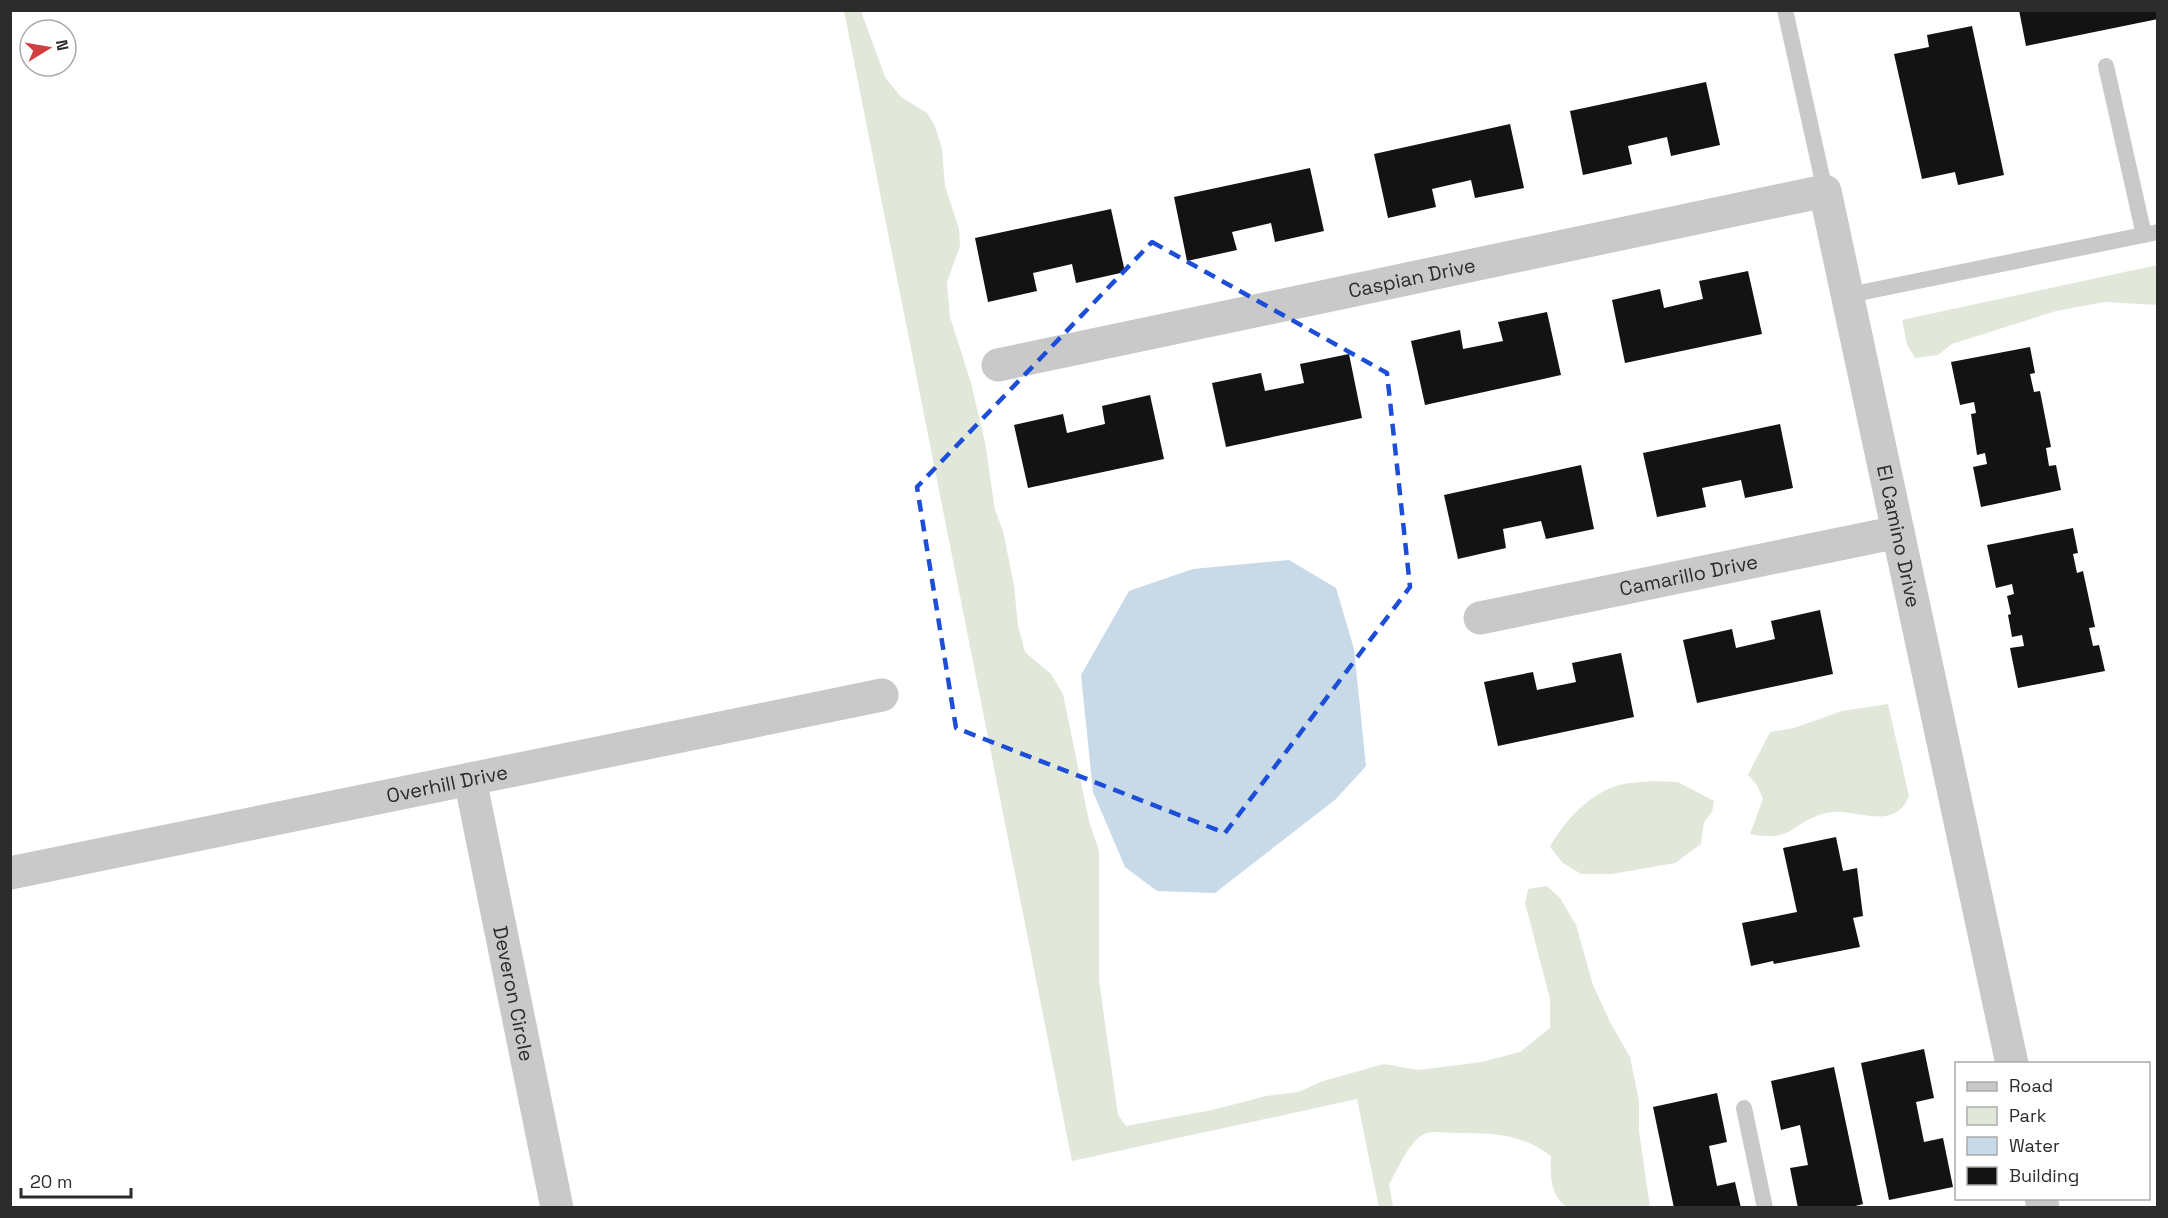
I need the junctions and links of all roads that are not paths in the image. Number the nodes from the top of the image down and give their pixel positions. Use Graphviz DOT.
graph roads {
  1 [pos="1785,10"];
  2 [pos="2106,66"];
  3 [pos="1825,192"];
  4 [pos="2151,234"];
  5 [pos="1849,295"];
  6 [pos="998,364"];
  7 [pos="1898,532"];
  8 [pos="1480,618"];
  9 [pos="882,694"];
  10 [pos="470,779"];
  11 [pos="10,873"];
  12 [pos="2013,1062"];
  13 [pos="1744,1108"];
  14 [pos="557,1208"];
  15 [pos="1765,1208"];
  1 -- 3 [label="lane, El Camino Drive"];
  2 -- 4 [label="lane"];
  3 -- 5 [label="street, El Camino Drive"];
  3 -- 6 [label="street, Caspian Drive"];
  4 -- 5 [label="lane"];
  5 -- 7 [label="street, El Camino Drive"];
  7 -- 8 [label="street, Camarillo Drive"];
  7 -- 12 [label="street, El Camino Drive"];
  9 -- 10 [label="street, Overhill Drive"];
  10 -- 11 [label="street, Overhill Drive"];
  10 -- 14 [label="street, Deveron Circle"];
  13 -- 15 [label="lane"];
}
